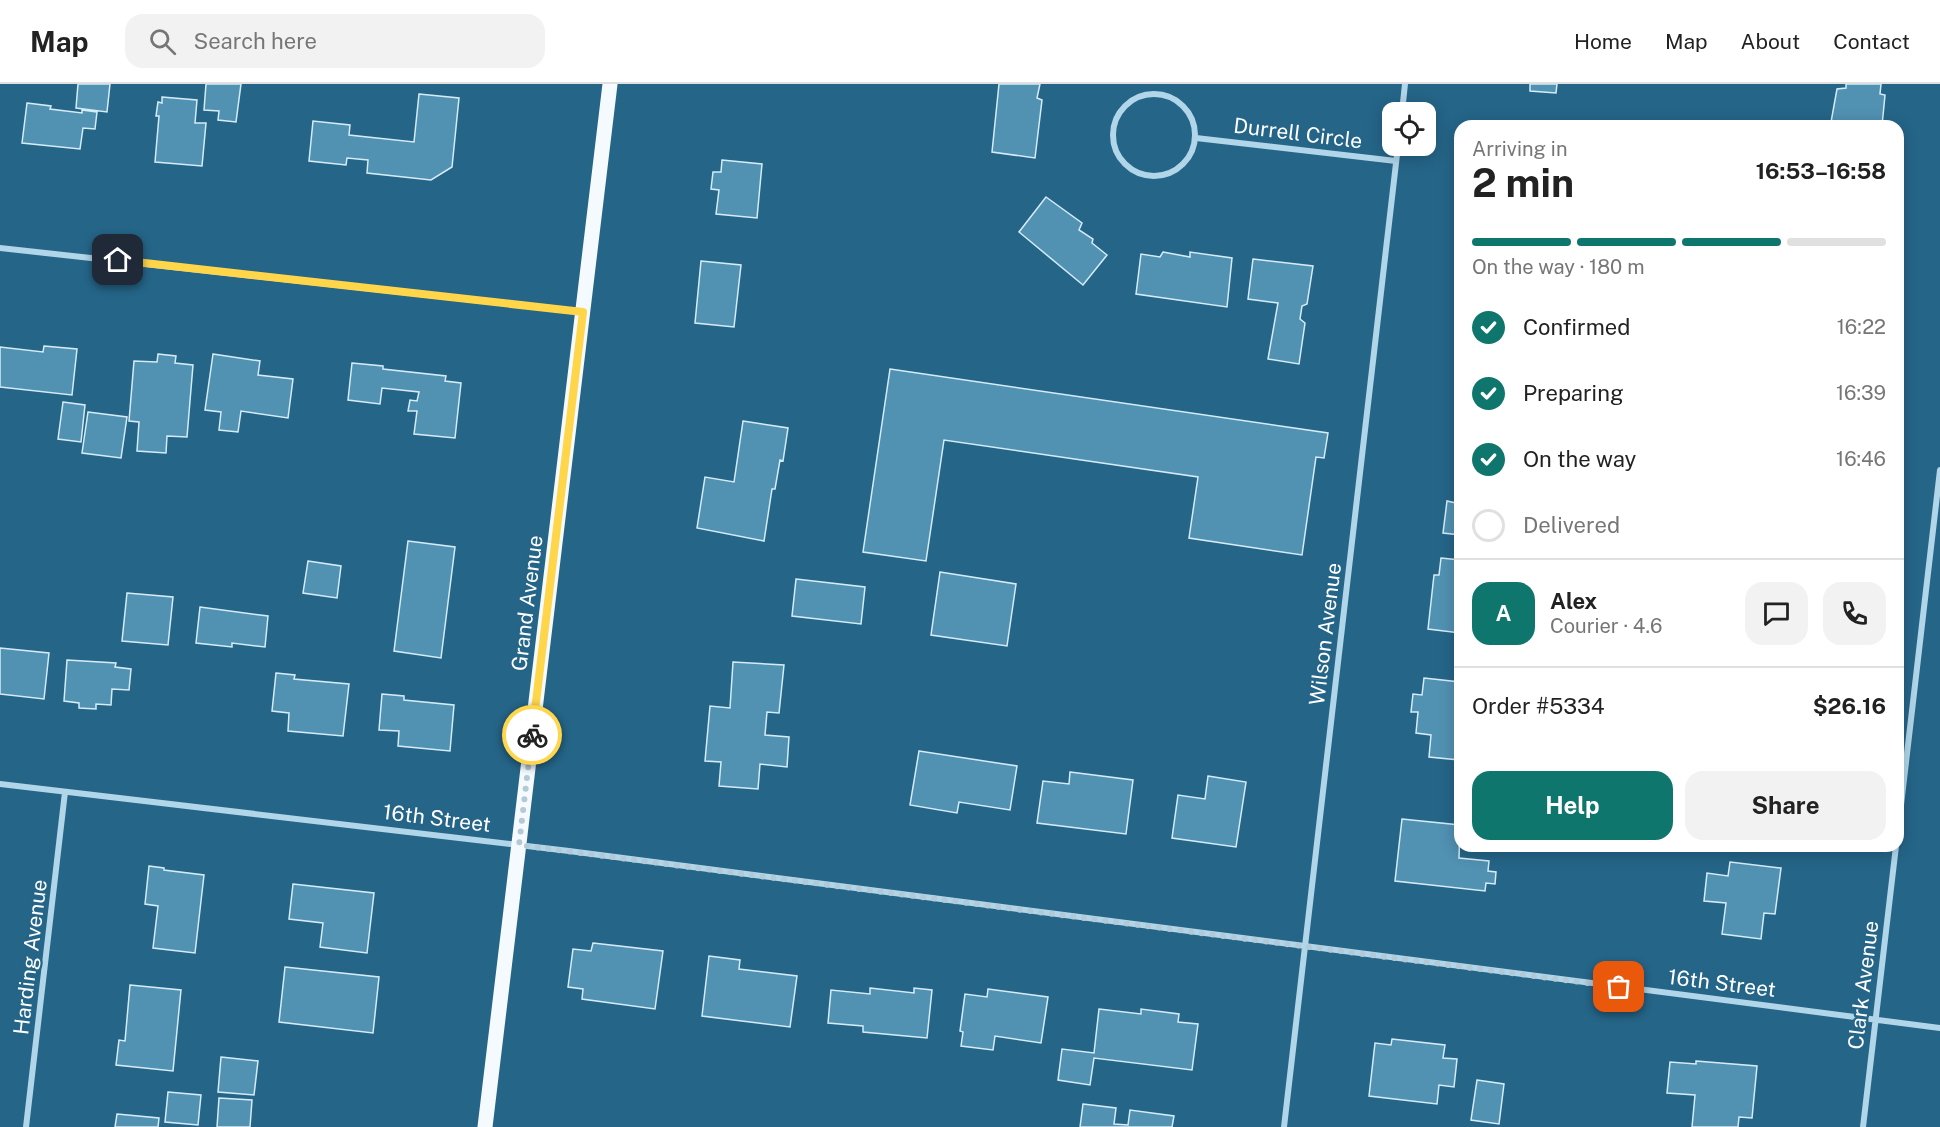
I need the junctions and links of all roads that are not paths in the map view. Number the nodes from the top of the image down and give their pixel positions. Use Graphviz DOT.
graph roads {
  1 [pos="610,84"];
  2 [pos="1406,84"];
  3 [pos="1403,102"];
  4 [pos="1196,138"];
  5 [pos="1397,156"];
  6 [pos="1396,161"];
  7 [pos="0,248"];
  8 [pos="583,312"];
  9 [pos="1940,470"];
  10 [pos="1904,779"];
  11 [pos="0,784"];
  12 [pos="65,792"];
  13 [pos="519,845"];
  14 [pos="1895,852"];
  15 [pos="1305,946"];
  16 [pos="1875,1020"];
  17 [pos="1940,1028"];
  18 [pos="26,1127"];
  19 [pos="485,1127"];
  20 [pos="1284,1127"];
  21 [pos="1863,1127"];
  1 -- 8 [label="main road, Grand Avenue"];
  2 -- 3 [label="street"];
  4 -- 4 [label="street"];
  4 -- 6 [label="street, Durrell Circle"];
  5 -- 6 [label="street, Wilson Avenue"];
  6 -- 15 [label="street, Wilson Avenue"];
  7 -- 8 [label="street"];
  8 -- 13 [label="main road, Grand Avenue"];
  9 -- 10 [label="street"];
  11 -- 12 [label="street, 16th Street"];
  12 -- 13 [label="street, 16th Street"];
  12 -- 18 [label="street, Harding Avenue"];
  13 -- 15 [label="street, 16th Street"];
  13 -- 19 [label="main road, Grand Avenue"];
  14 -- 16 [label="street, Clark Avenue"];
  15 -- 16 [label="street, 16th Street"];
  15 -- 20 [label="street, Wilson Avenue"];
  16 -- 17 [label="street, 16th Street"];
  16 -- 21 [label="street, Clark Avenue"];
}
